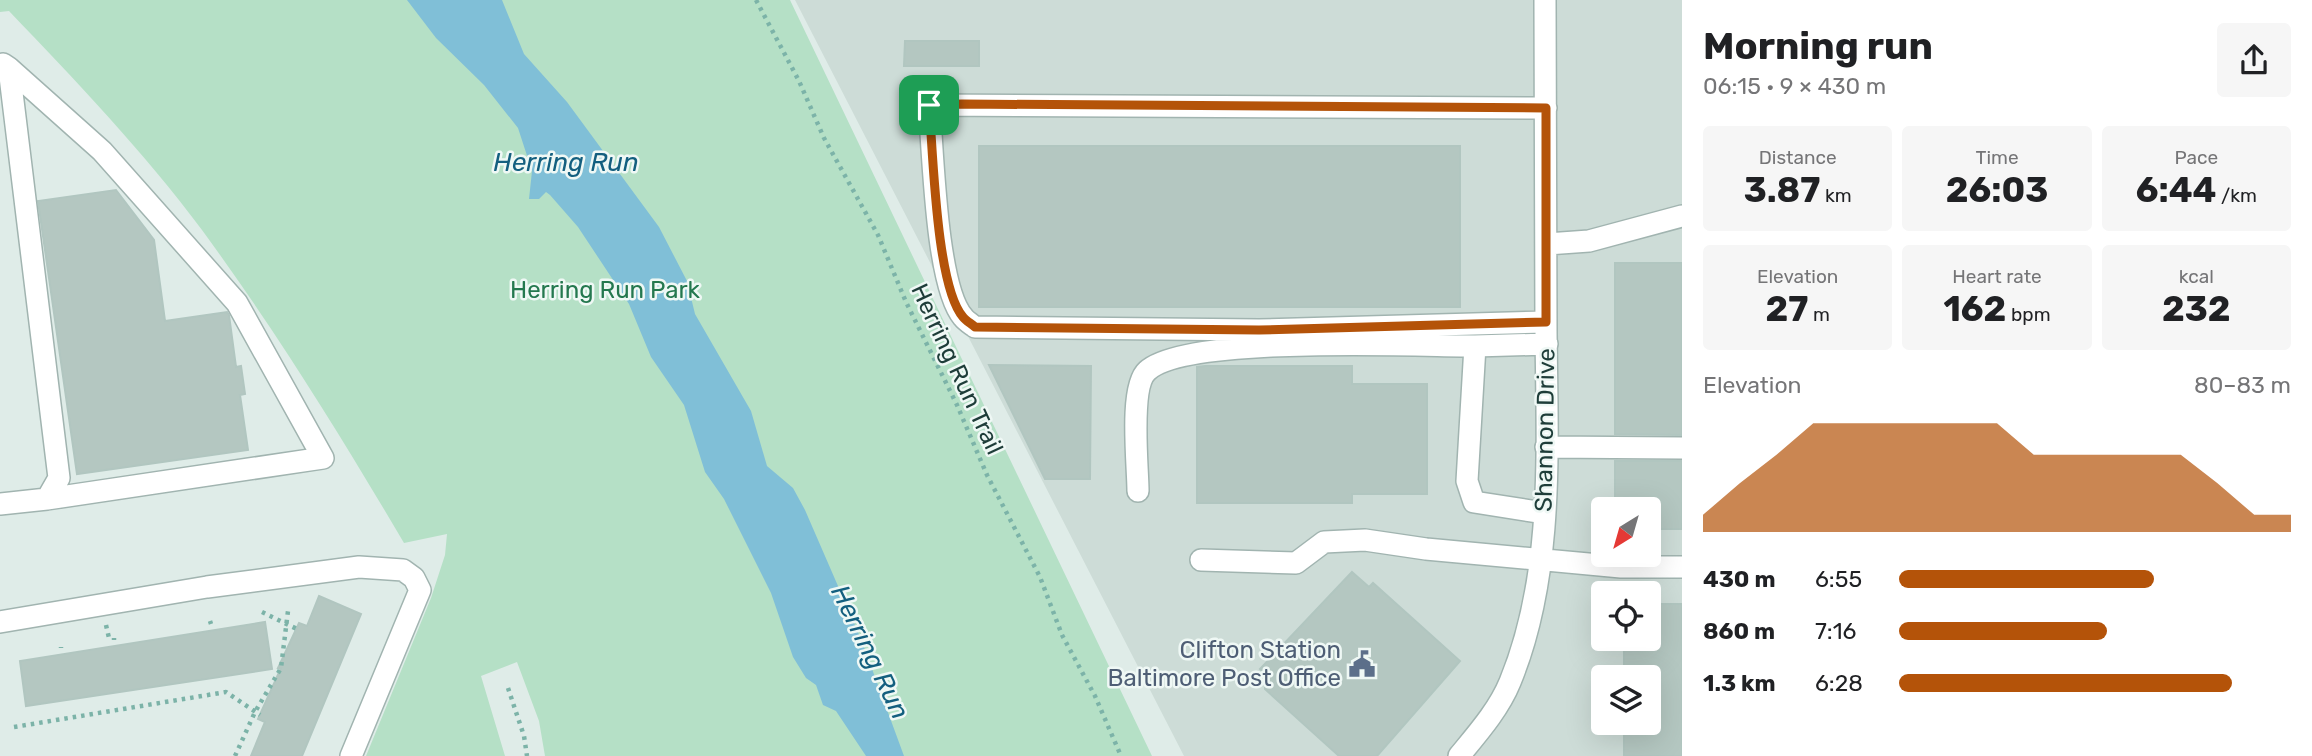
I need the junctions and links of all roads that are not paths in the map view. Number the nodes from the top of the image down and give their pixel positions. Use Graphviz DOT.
graph roads {
  1 [pos="1545,0"];
  2 [pos="4,65"];
  3 [pos="1546,108"];
  4 [pos="1682,216"];
  5 [pos="1547,243"];
  6 [pos="1546,322"];
  7 [pos="1546,344"];
  8 [pos="1475,346"];
  9 [pos="1546,447"];
  10 [pos="1682,449"];
  11 [pos="1138,491"];
  12 [pos="47,499"];
  13 [pos="0,504"];
  14 [pos="1544,513"];
  15 [pos="1541,558"];
  16 [pos="1201,560"];
  17 [pos="1682,566"];
  18 [pos="0,622"];
  19 [pos="351,756"];
  20 [pos="1459,756"];
  1 -- 3 [label="street, Shannon Drive"];
  2 -- 12 [label="street"];
  2 -- 12 [label="street"];
  3 -- 5 [label="street, Shannon Drive"];
  3 -- 6 [label="street"];
  4 -- 5 [label="street"];
  5 -- 6 [label="street, Shannon Drive"];
  6 -- 7 [label="street, Shannon Drive"];
  7 -- 8 [label="street"];
  7 -- 9 [label="street, Shannon Drive"];
  8 -- 11 [label="street"];
  8 -- 14 [label="street"];
  9 -- 10 [label="street"];
  9 -- 14 [label="street, Shannon Drive"];
  12 -- 13 [label="street"];
  14 -- 15 [label="street, Shannon Drive"];
  15 -- 16 [label="street"];
  15 -- 17 [label="street"];
  15 -- 20 [label="street, Shannon Drive"];
  18 -- 19 [label="street"];
}
